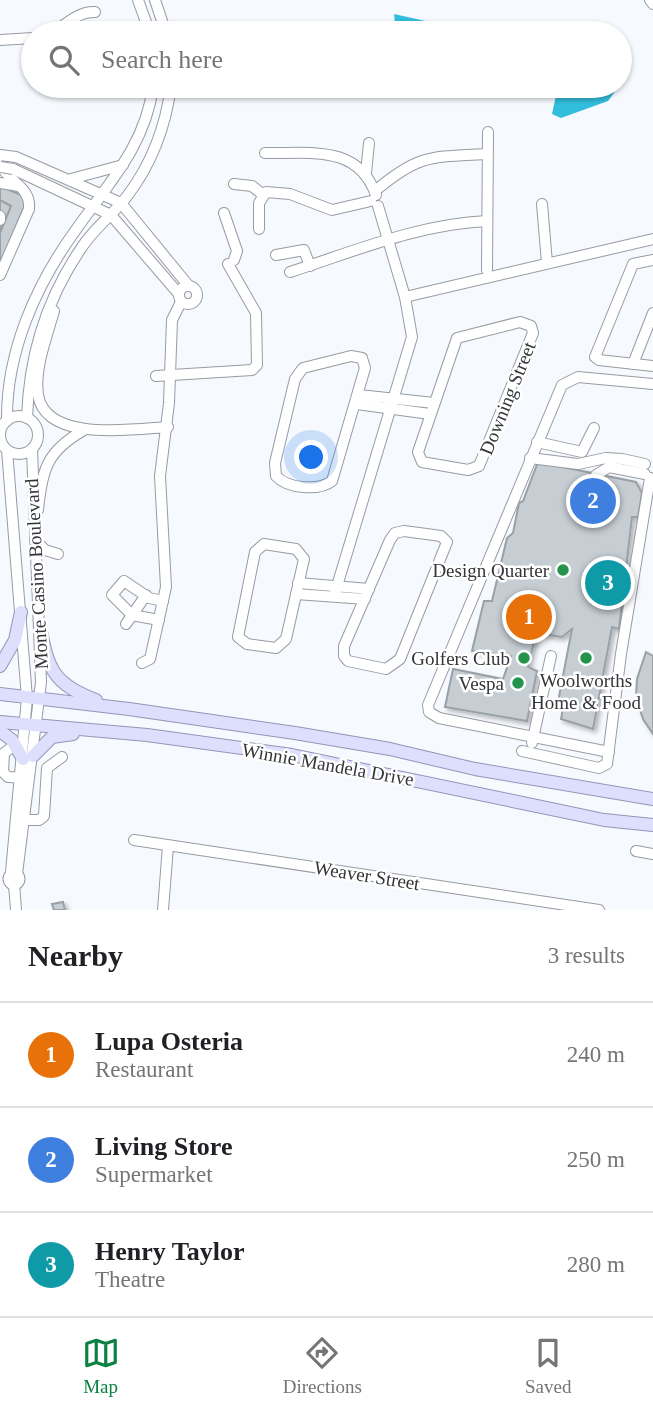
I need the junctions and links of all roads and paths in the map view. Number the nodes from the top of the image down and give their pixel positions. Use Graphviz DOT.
graph roads {
  1 [pos="138,0"];
  2 [pos="155,0"];
  3 [pos="95,12"];
  4 [pos="71,21"];
  5 [pos="146,21"];
  6 [pos="162,21"];
  7 [pos="21,39"];
  8 [pos="0,40"];
  9 [pos="150,98"];
  10 [pos="168,98"];
  11 [pos="488,132"];
  12 [pos="369,143"];
  13 [pos="264,153"];
  14 [pos="486,154"];
  15 [pos="0,155"];
  16 [pos="124,165"];
  17 [pos="0,166"];
  18 [pos="366,173"];
  19 [pos="68,179"];
  20 [pos="0,183"];
  21 [pos="234,184"];
  22 [pos="19,186"];
  23 [pos="104,194"];
  24 [pos="262,194"];
  25 [pos="375,198"];
  26 [pos="121,203"];
  27 [pos="542,204"];
  28 [pos="95,205"];
  29 [pos="224,213"];
  30 [pos="111,215"];
  31 [pos="487,222"];
  32 [pos="259,229"];
  33 [pos="653,239"];
  34 [pos="386,240"];
  35 [pos="276,255"];
  36 [pos="653,260"];
  37 [pos="547,263"];
  38 [pos="310,265"];
  39 [pos="487,270"];
  40 [pos="290,272"];
  41 [pos="0,275"];
  42 [pos="61,285"];
  43 [pos="195,285"];
  44 [pos="180,297"];
  45 [pos="405,298"];
  46 [pos="653,313"];
  47 [pos="633,364"];
  48 [pos="653,366"];
  49 [pos="156,376"];
  50 [pos="169,376"];
  51 [pos="653,384"];
  52 [pos="358,399"];
  53 [pos="391,404"];
  54 [pos="432,409"];
  55 [pos="27,418"];
  56 [pos="3,426"];
  57 [pos="168,427"];
  58 [pos="594,428"];
  59 [pos="84,430"];
  60 [pos="537,442"];
  61 [pos="4,447"];
  62 [pos="32,449"];
  63 [pos="530,458"];
  64 [pos="0,464"];
  65 [pos="649,471"];
  66 [pos="596,475"];
  67 [pos="12,498"];
  68 [pos="34,539"];
  69 [pos="37,578"];
  70 [pos="298,588"];
  71 [pos="335,591"];
  72 [pos="367,594"];
  73 [pos="146,595"];
  74 [pos="163,601"];
  75 [pos="21,612"];
  76 [pos="129,620"];
  77 [pos="159,620"];
  78 [pos="40,626"];
  79 [pos="551,656"];
  80 [pos="142,663"];
  81 [pos="0,666"];
  82 [pos="0,694"];
  83 [pos="33,698"];
  84 [pos="129,709"];
  85 [pos="0,722"];
  86 [pos="31,725"];
  87 [pos="94,729"];
  88 [pos="0,731"];
  89 [pos="534,736"];
  90 [pos="15,745"];
  91 [pos="609,752"];
  92 [pos="62,757"];
  93 [pos="28,758"];
  94 [pos="26,778"];
  95 [pos="653,799"];
  96 [pos="22,806"];
  97 [pos="25,820"];
  98 [pos="653,825"];
  99 [pos="134,840"];
  100 [pos="168,846"];
  101 [pos="636,851"];
  102 [pos="653,854"];
  103 [pos="9,879"];
  104 [pos="16,910"];
  105 [pos="163,910"];
  106 [pos="599,910"];
  1 -- 5 [label="street"];
  2 -- 6 [label="street"];
  3 -- 4 [label="street"];
  7 -- 8 [label="street"];
  9 -- 16 [label="street"];
  10 -- 26 [label="street"];
  11 -- 14 [label="street"];
  12 -- 18 [label="street"];
  13 -- 18 [label="street"];
  14 -- 25 [label="street"];
  14 -- 31 [label="street"];
  15 -- 19 [label="street"];
  16 -- 19 [label="street"];
  16 -- 23 [label="street"];
  17 -- 22 [label="street"];
  17 -- 28 [label="street, bridge"];
  18 -- 25 [label="street"];
  19 -- 23 [label="street"];
  20 -- 22 [label="street"];
  21 -- 24 [label="street"];
  22 -- 41 [label="street"];
  23 -- 26 [label="street"];
  23 -- 28 [label="street"];
  24 -- 25 [label="street"];
  24 -- 32 [label="street"];
  25 -- 34 [label="street"];
  26 -- 30 [label="street"];
  26 -- 43 [label="street"];
  27 -- 37 [label="street"];
  28 -- 30 [label="street"];
  28 -- 56 [label="street"];
  29 -- 50 [label="street"];
  30 -- 42 [label="street"];
  30 -- 44 [label="street"];
  31 -- 34 [label="street"];
  31 -- 39 [label="street"];
  33 -- 37 [label="street"];
  34 -- 38 [label="street"];
  34 -- 45 [label="street"];
  35 -- 38 [label="street"];
  36 -- 47 [label="street"];
  37 -- 45 [label="street"];
  38 -- 40 [label="street"];
  42 -- 55 [label="street"];
  42 -- 59 [label="street"];
  43 -- 44 [label="street"];
  43 -- 44 [label="street"];
  44 -- 50 [label="street"];
  45 -- 53 [label="street"];
  46 -- 47 [label="street"];
  47 -- 48 [label="street"];
  49 -- 50 [label="street"];
  50 -- 57 [label="street"];
  51 -- 60 [label="street"];
  52 -- 52 [label="street"];
  52 -- 53 [label="street"];
  53 -- 54 [label="street"];
  53 -- 71 [label="street"];
  54 -- 54 [label="street, Downing Street"];
  55 -- 56 [label="street"];
  55 -- 62 [label="street"];
  56 -- 61 [label="street"];
  57 -- 59 [label="street"];
  57 -- 74 [label="street"];
  58 -- 60 [label="street"];
  59 -- 68 [label="street"];
  60 -- 63 [label="street"];
  61 -- 62 [label="street"];
  61 -- 67 [label="street, Monte Casino Boulevard"];
  62 -- 68 [label="street, Monte Casino Boulevard"];
  63 -- 65 [label="street"];
  63 -- 89 [label="street"];
  64 -- 67 [label="street"];
  65 -- 66 [label="street"];
  65 -- 91 [label="street"];
  67 -- 75 [label="street, Monte Casino Boulevard"];
  68 -- 69 [label="street, Monte Casino Boulevard"];
  68 -- 69 [label="street"];
  69 -- 78 [label="street, Monte Casino Boulevard"];
  70 -- 70 [label="street"];
  70 -- 71 [label="street"];
  71 -- 72 [label="street"];
  72 -- 72 [label="street"];
  73 -- 74 [label="street"];
  73 -- 76 [label="street"];
  73 -- 76 [label="street"];
  74 -- 77 [label="street"];
  75 -- 81 [label="main road"];
  75 -- 83 [label="street, Monte Casino Boulevard"];
  76 -- 77 [label="street"];
  77 -- 80 [label="street"];
  78 -- 83 [label="street, Monte Casino Boulevard"];
  78 -- 84 [label="main road"];
  79 -- 89 [label="street"];
  82 -- 83 [label="main road, Winnie Mandela Drive"];
  83 -- 84 [label="main road, Winnie Mandela Drive"];
  83 -- 86 [label="street"];
  84 -- 95 [label="main road, Winnie Mandela Drive"];
  85 -- 86 [label="main road, Winnie Mandela Drive"];
  86 -- 87 [label="main road, Winnie Mandela Drive"];
  86 -- 93 [label="street"];
  87 -- 93 [label="main road"];
  87 -- 98 [label="main road, Winnie Mandela Drive"];
  88 -- 90 [label="main road"];
  89 -- 91 [label="street"];
  89 -- 91 [label="street"];
  90 -- 93 [label="main road"];
  90 -- 94 [label="street"];
  92 -- 97 [label="street"];
  93 -- 94 [label="street"];
  94 -- 96 [label="street"];
  96 -- 97 [label="street"];
  96 -- 103 [label="street"];
  97 -- 103 [label="street"];
  99 -- 100 [label="street, Weaver Street"];
  100 -- 105 [label="street"];
  100 -- 106 [label="street, Weaver Street"];
  101 -- 102 [label="street"];
  103 -- 104 [label="street"];
}
